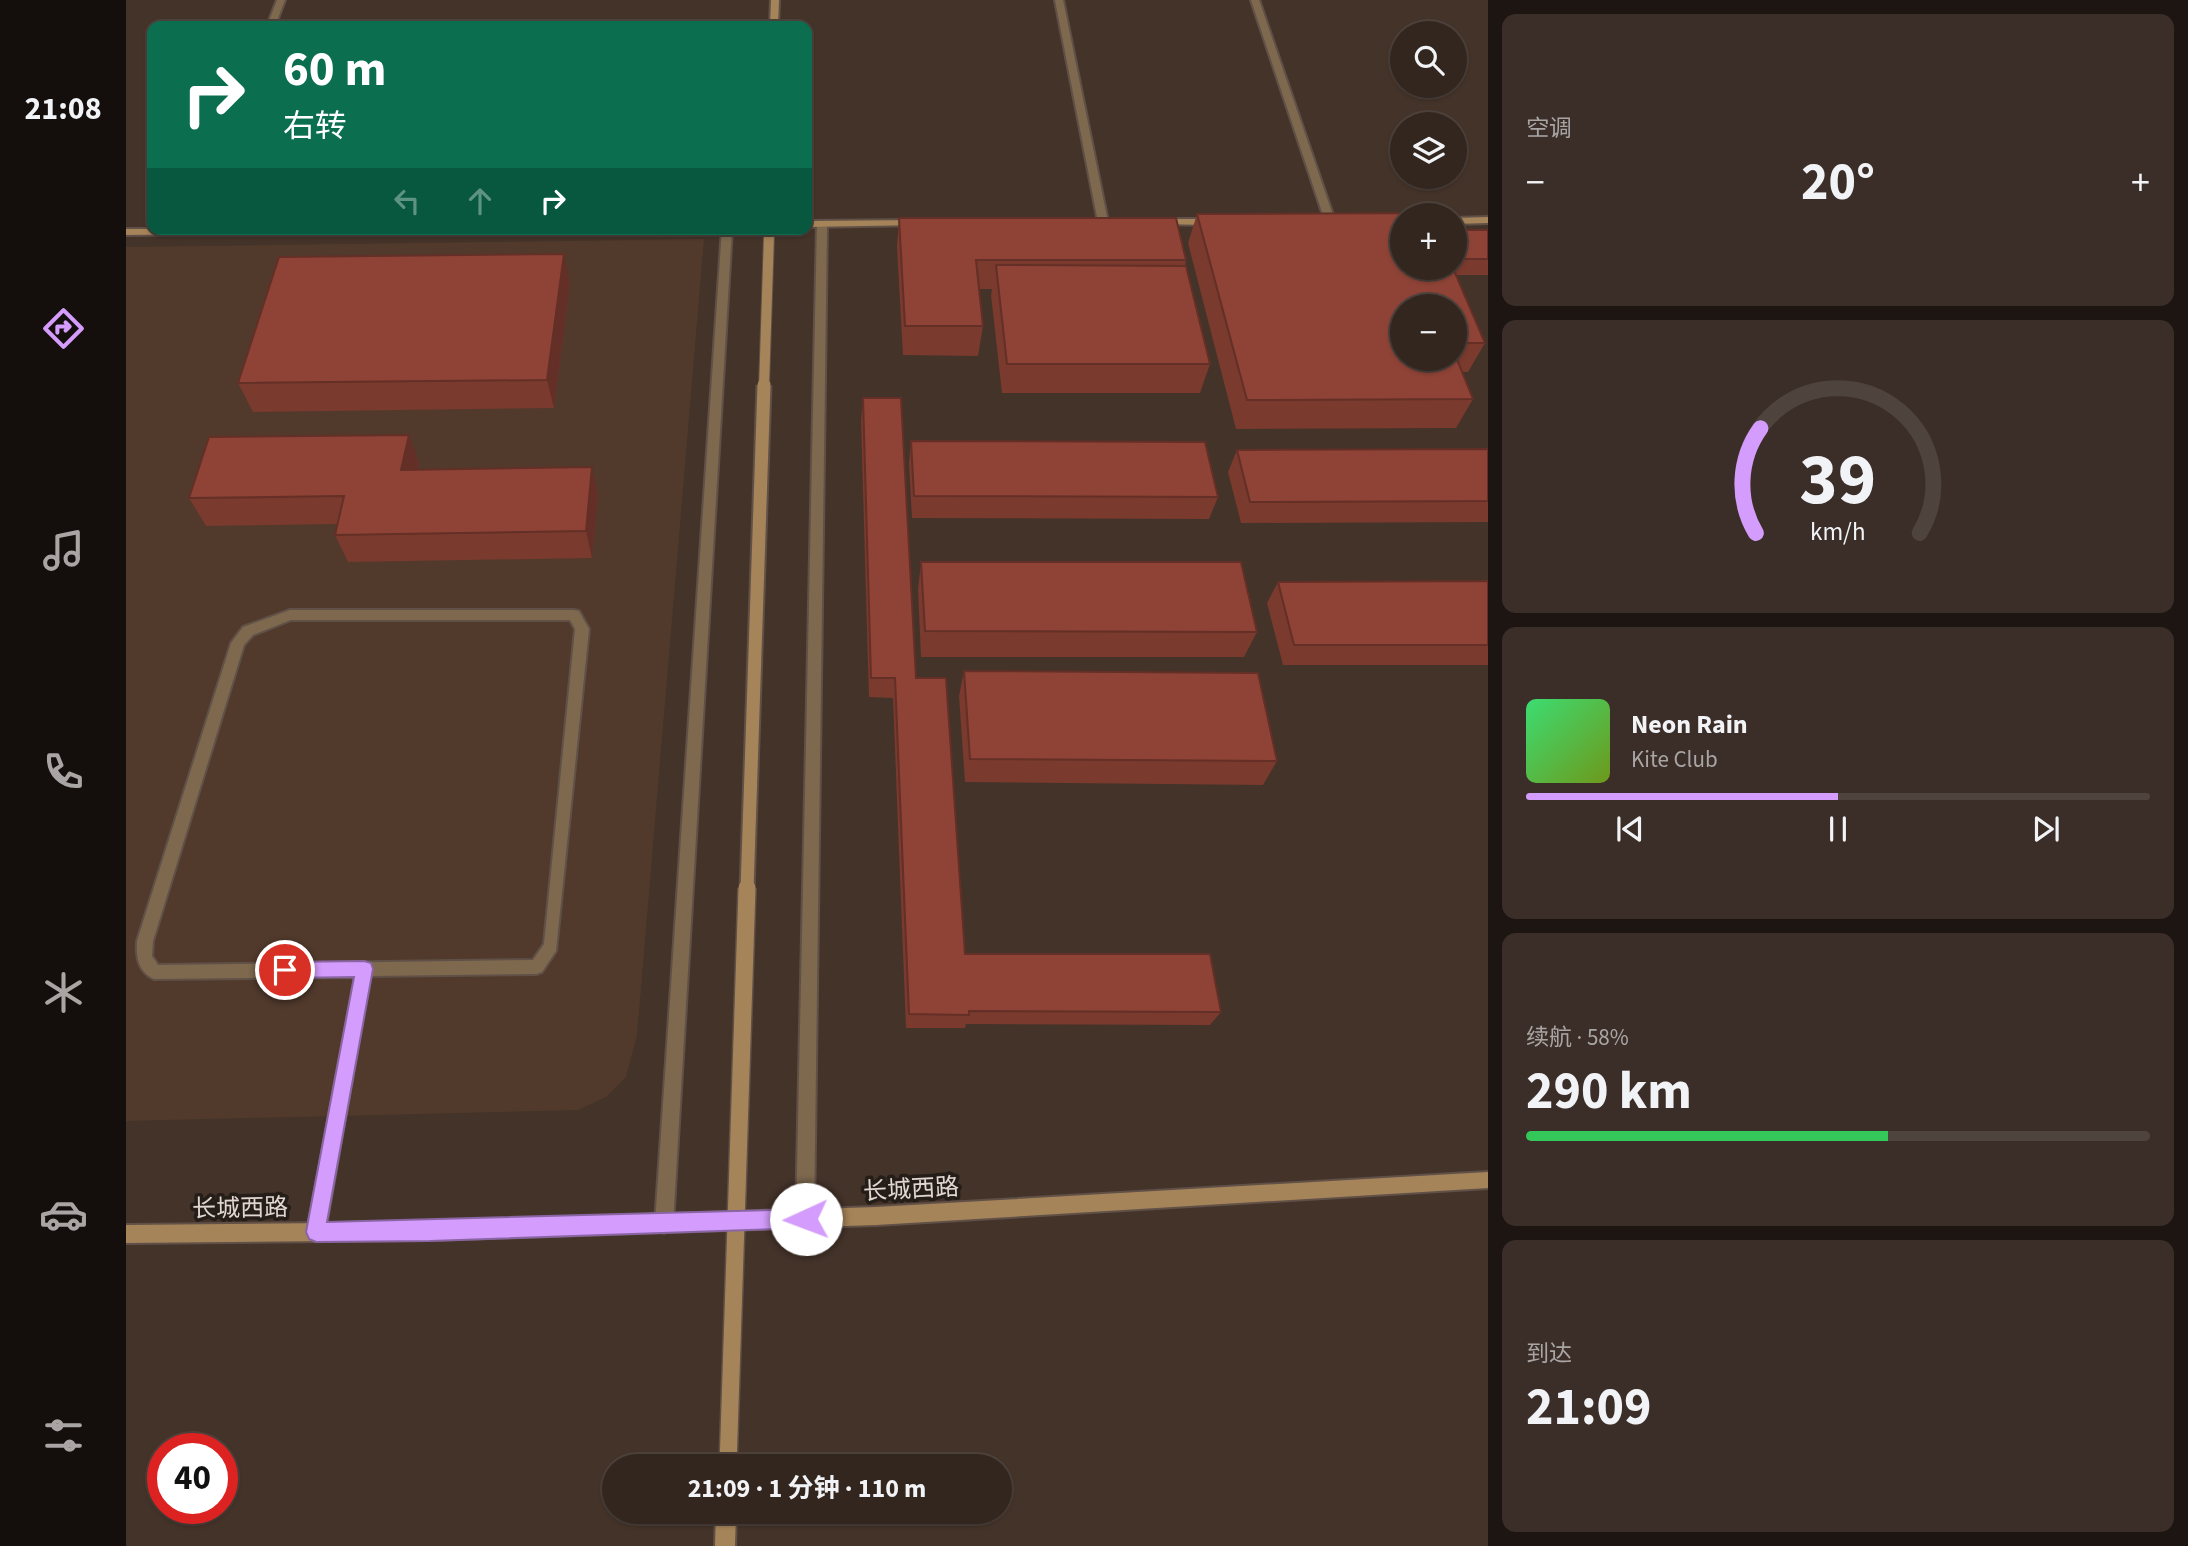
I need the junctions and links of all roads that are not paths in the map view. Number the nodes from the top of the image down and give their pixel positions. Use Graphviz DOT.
graph roads {
  1 [pos="281,0"];
  2 [pos="775,0"];
  3 [pos="1059,0"];
  4 [pos="1255,0"];
  5 [pos="273,21"];
  6 [pos="774,21"];
  7 [pos="1488,220"];
  8 [pos="1317,221"];
  9 [pos="1330,221"];
  10 [pos="1342,221"];
  11 [pos="1467,221"];
  12 [pos="1090,222"];
  13 [pos="1103,222"];
  14 [pos="1117,222"];
  15 [pos="1143,222"];
  16 [pos="1223,222"];
  17 [pos="929,223"];
  18 [pos="812,224"];
  19 [pos="822,224"];
  20 [pos="126,232"];
  21 [pos="147,232"];
  22 [pos="727,235"];
  23 [pos="769,235"];
  24 [pos="364,969"];
  25 [pos="1488,1180"];
  26 [pos="806,1219"];
  27 [pos="664,1224"];
  28 [pos="316,1232"];
  29 [pos="126,1234"];
  30 [pos="728,1454"];
  31 [pos="726,1524"];
  32 [pos="725,1546"];
  1 -- 5 [label="street"];
  2 -- 6 [label="street"];
  3 -- 13 [label="street"];
  4 -- 9 [label="street"];
  7 -- 11 [label="street"];
  8 -- 9 [label="street"];
  9 -- 10 [label="street"];
  12 -- 13 [label="street"];
  13 -- 14 [label="street"];
  15 -- 16 [label="street"];
  17 -- 19 [label="street"];
  18 -- 19 [label="street"];
  19 -- 26 [label="street"];
  20 -- 21 [label="street"];
  22 -- 27 [label="street"];
  23 -- 30 [label="street, bridge"];
  24 -- 24 [label="street"];
  24 -- 28 [label="street"];
  25 -- 26 [label="street, 长城西路"];
  26 -- 27 [label="street, 长城西路"];
  27 -- 28 [label="street, 长城西路"];
  28 -- 29 [label="street, 长城西路"];
  31 -- 32 [label="street"];
}
